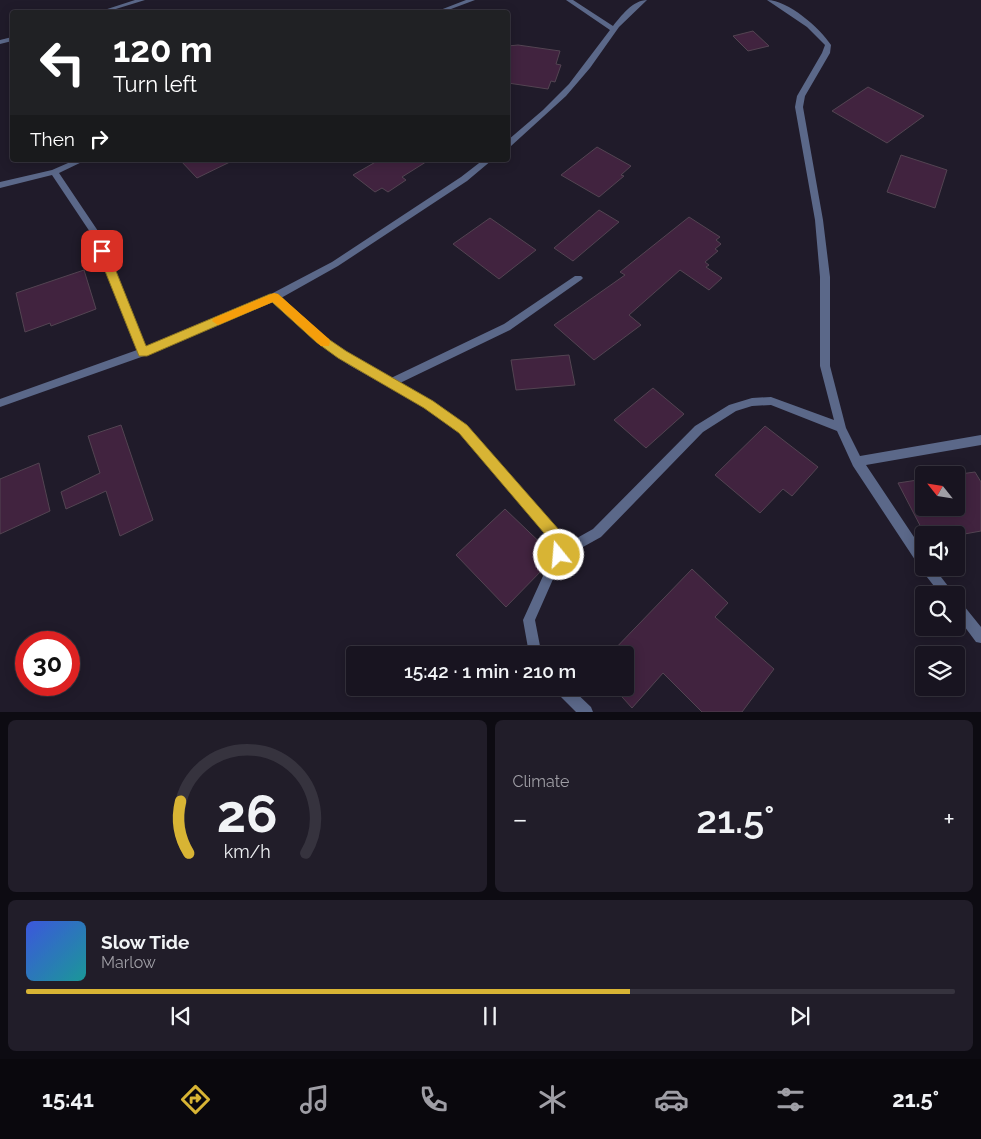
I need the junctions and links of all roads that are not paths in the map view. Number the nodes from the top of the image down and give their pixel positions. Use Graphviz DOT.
graph roads {
  1 [pos="142,0"];
  2 [pos="472,0"];
  3 [pos="569,0"];
  4 [pos="644,0"];
  5 [pos="770,0"];
  6 [pos="108,10"];
  7 [pos="444,10"];
  8 [pos="612,29"];
  9 [pos="510,142"];
  10 [pos="77,162"];
  11 [pos="485,162"];
  12 [pos="54,172"];
  13 [pos="0,185"];
  14 [pos="578,278"];
  15 [pos="274,297"];
  16 [pos="143,352"];
  17 [pos="391,383"];
  18 [pos="0,404"];
  19 [pos="841,428"];
  20 [pos="981,440"];
  21 [pos="857,462"];
  22 [pos="560,548"];
  23 [pos="915,549"];
  24 [pos="933,576"];
  25 [pos="941,586"];
  26 [pos="965,617"];
  27 [pos="981,637"];
  28 [pos="534,646"];
  29 [pos="570,696"];
  30 [pos="586,712"];
  1 -- 6 [label="street"];
  2 -- 7 [label="street"];
  3 -- 8 [label="street"];
  4 -- 8 [label="street"];
  5 -- 19 [label="street"];
  8 -- 9 [label="street"];
  10 -- 12 [label="street"];
  11 -- 15 [label="street"];
  12 -- 13 [label="street"];
  12 -- 16 [label="street"];
  14 -- 17 [label="street"];
  15 -- 16 [label="street"];
  15 -- 17 [label="street"];
  16 -- 18 [label="street"];
  17 -- 22 [label="street"];
  19 -- 21 [label="street"];
  19 -- 22 [label="street"];
  20 -- 21 [label="street"];
  21 -- 23 [label="street"];
  22 -- 28 [label="street"];
  24 -- 25 [label="street"];
  26 -- 27 [label="street"];
  29 -- 30 [label="street"];
}
